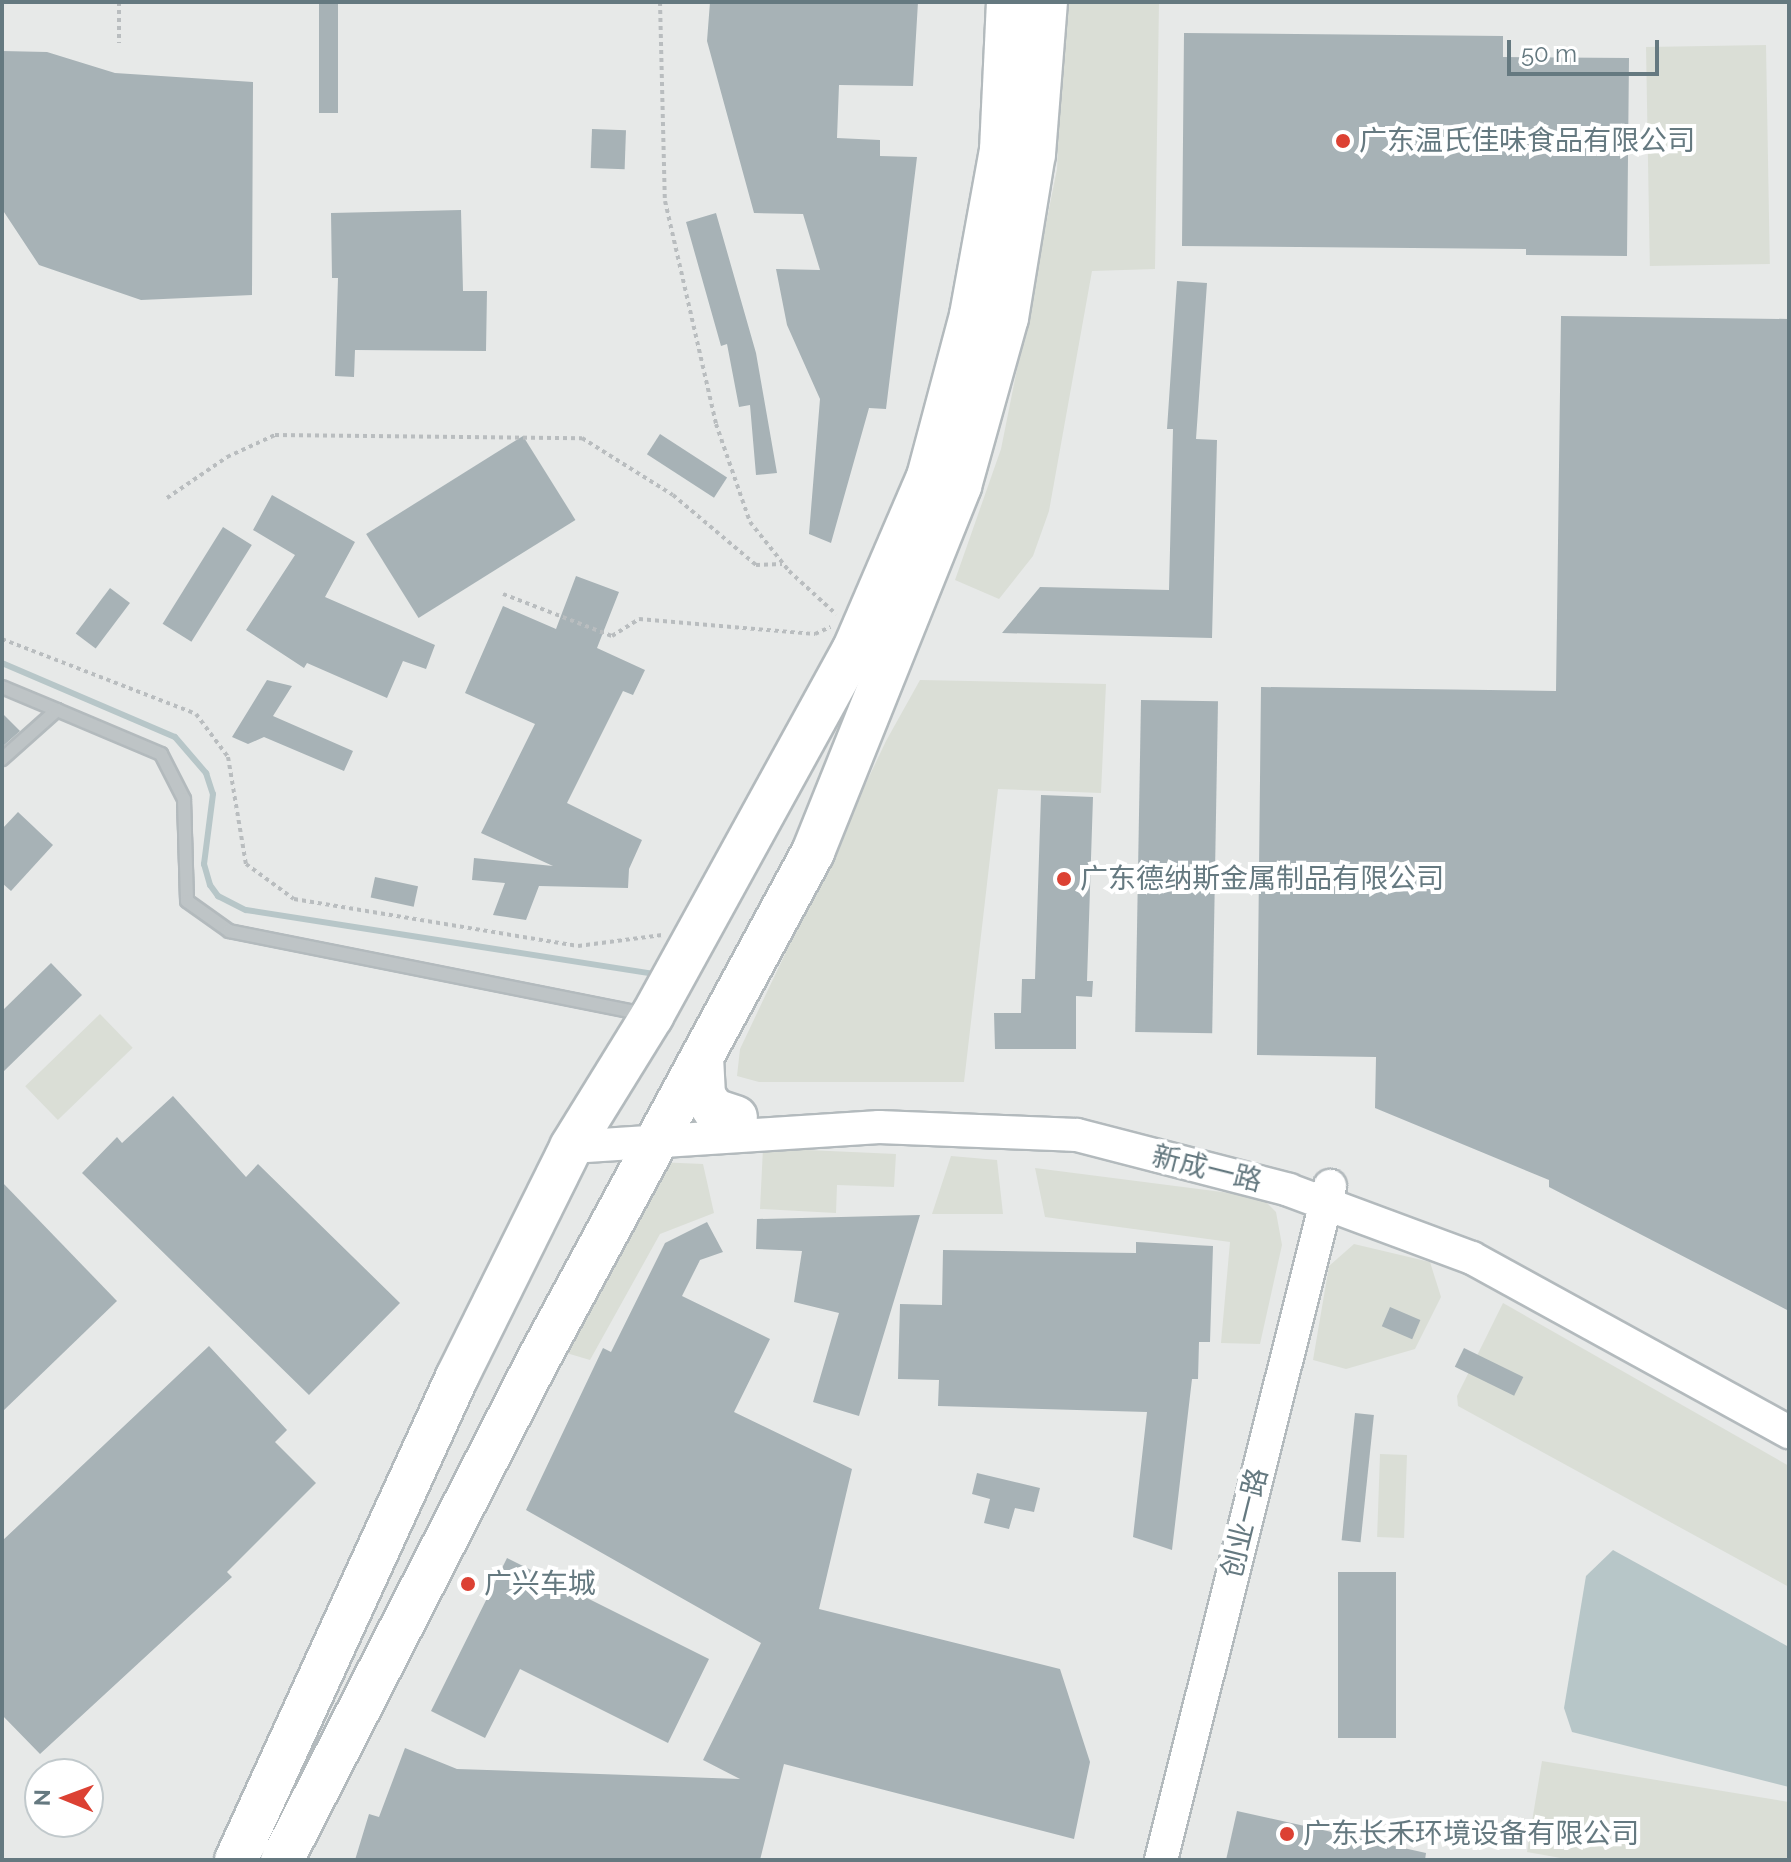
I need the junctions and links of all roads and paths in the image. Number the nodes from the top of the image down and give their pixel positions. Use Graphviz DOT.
graph roads {
  1 [pos="119,2"];
  2 [pos="660,2"];
  3 [pos="1008,2"];
  4 [pos="1046,2"];
  5 [pos="119,43"];
  6 [pos="167,498"];
  7 [pos="782,564"];
  8 [pos="503,594"];
  9 [pos="2,639"];
  10 [pos="2,687"];
  11 [pos="57,710"];
  12 [pos="2,759"];
  13 [pos="700,928"];
  14 [pos="652,1016"];
  15 [pos="702,1057"];
  16 [pos="736,1117"];
  17 [pos="662,1131"];
  18 [pos="576,1138"];
  19 [pos="1263,1184"];
  20 [pos="1327,1194"];
  21 [pos="1386,1226"];
  22 [pos="1312,1250"];
  23 [pos="1789,1412"];
  24 [pos="1789,1432"];
  25 [pos="236,1860"];
  26 [pos="282,1860"];
  27 [pos="1161,1860"];
  1 -- 5 [label="path"];
  2 -- 7 [label="path"];
  3 -- 13 [label="highway"];
  4 -- 15 [label="highway"];
  6 -- 7 [label="path"];
  7 -- 8 [label="path"];
  9 -- 13 [label="path"];
  10 -- 11 [label="lane"];
  11 -- 12 [label="lane"];
  11 -- 14 [label="lane"];
  13 -- 14 [label="highway"];
  14 -- 18 [label="highway"];
  15 -- 16 [label="highway"];
  15 -- 17 [label="highway"];
  16 -- 17 [label="street, 新成一路"];
  16 -- 20 [label="street, 新成一路"];
  17 -- 18 [label="street, 新成一路"];
  17 -- 19 [label="street, 新成一路"];
  17 -- 26 [label="highway"];
  18 -- 25 [label="highway"];
  19 -- 20 [label="street, 新成一路"];
  19 -- 22 [label="street"];
  20 -- 21 [label="street, 新成一路"];
  20 -- 22 [label="street, 创业一路"];
  20 -- 23 [label="street, 新成一路"];
  21 -- 22 [label="street"];
  21 -- 24 [label="street, 新成一路"];
  22 -- 27 [label="street, 创业一路"];
}
